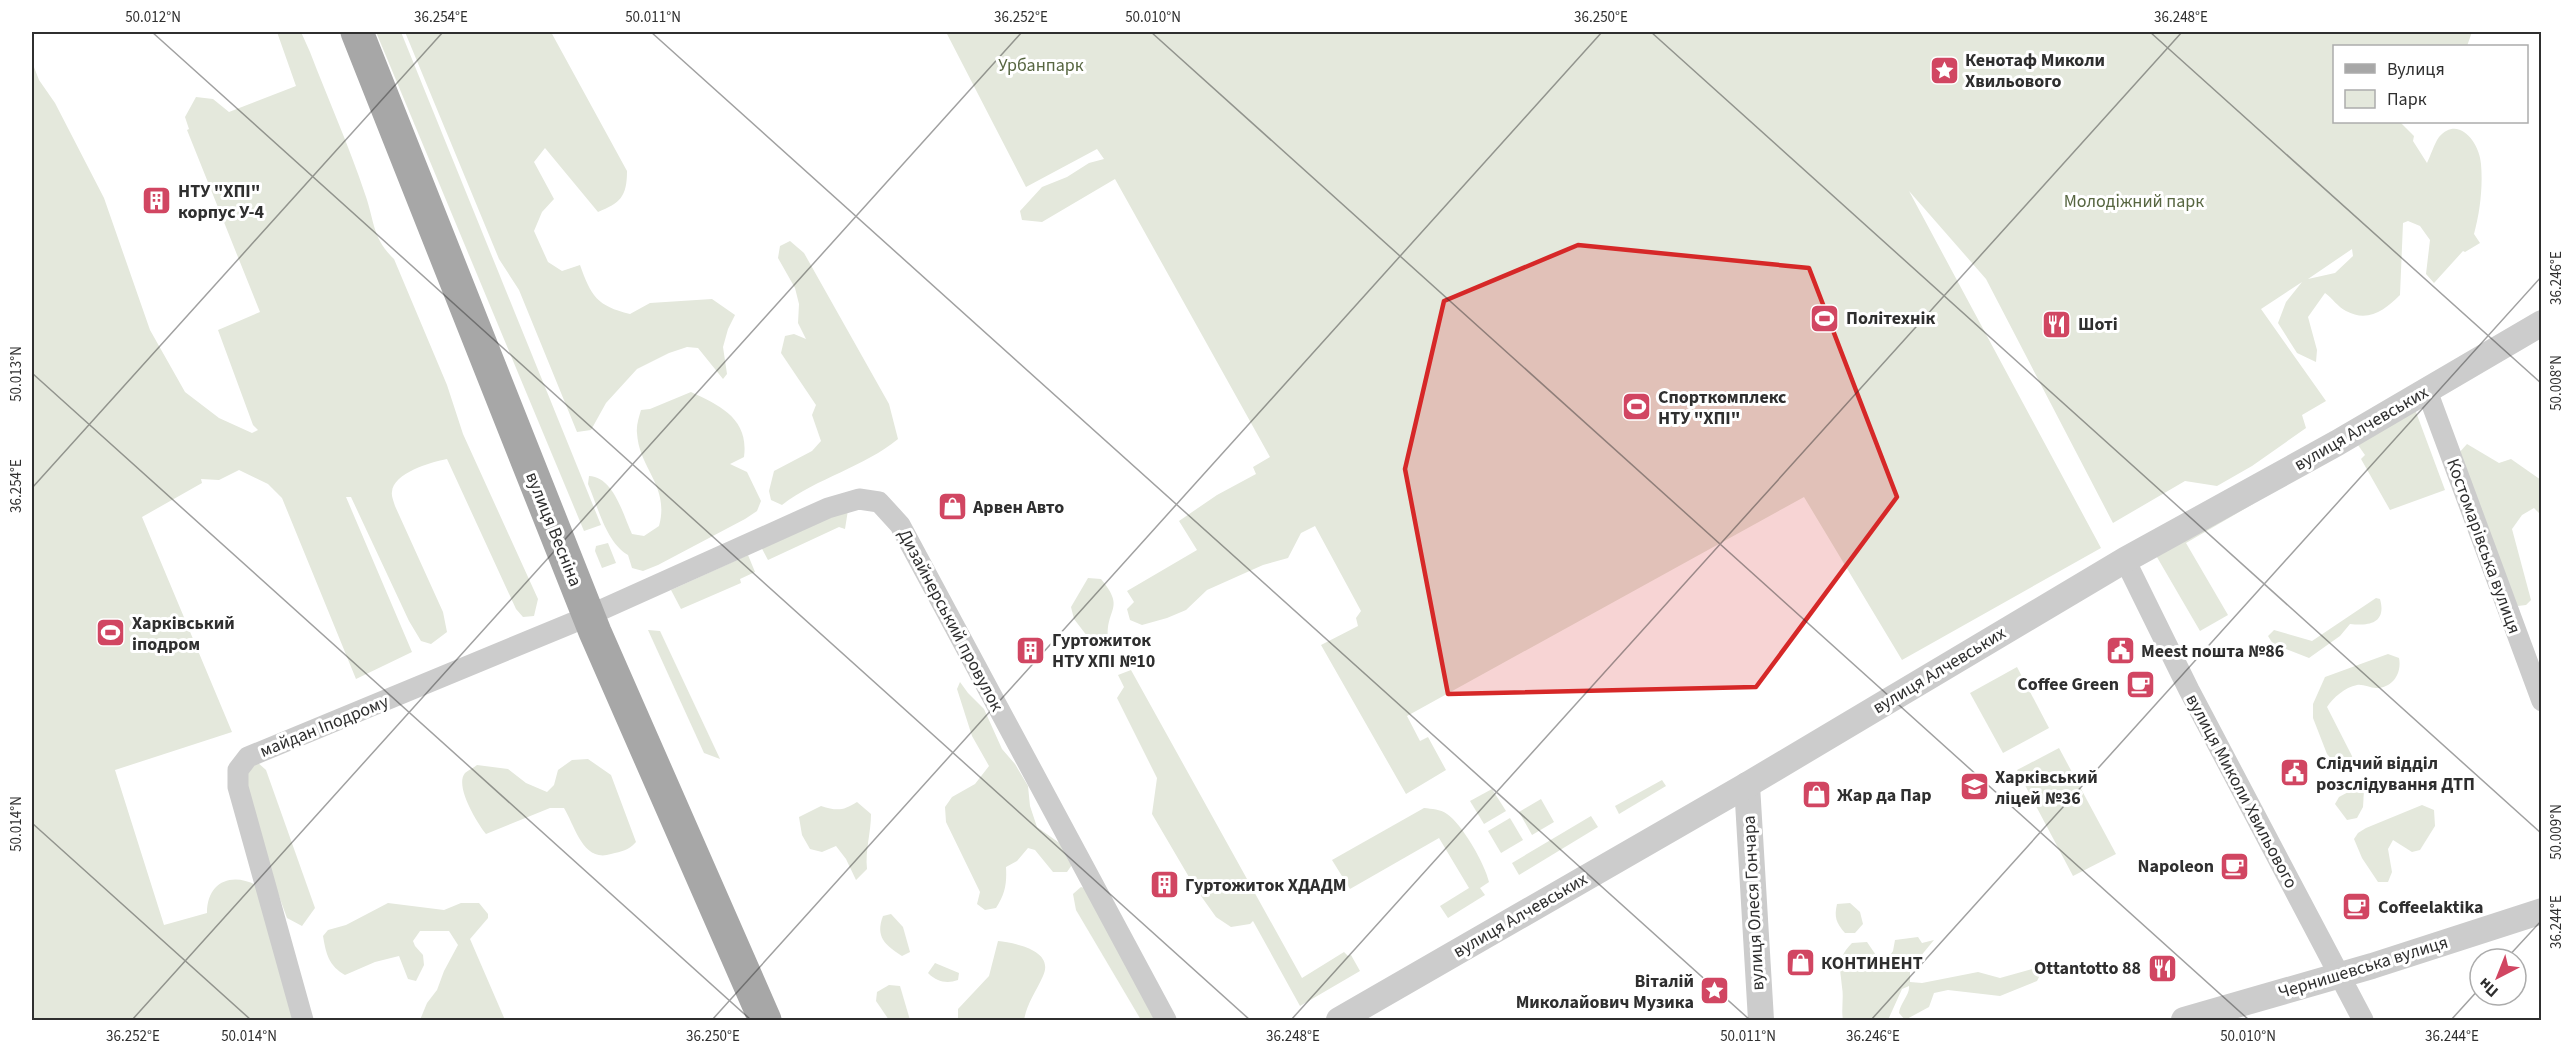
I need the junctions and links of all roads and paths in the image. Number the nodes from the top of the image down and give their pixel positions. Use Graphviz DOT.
graph roads {
  1 [pos="357,32"];
  2 [pos="2541,324"];
  3 [pos="2427,391"];
  4 [pos="2125,560"];
  5 [pos="588,616"];
  6 [pos="2541,701"];
  7 [pos="1747,785"];
  8 [pos="2541,911"];
  9 [pos="2339,976"];
  10 [pos="303,1020"];
  11 [pos="765,1020"];
  12 [pos="1166,1020"];
  13 [pos="1340,1020"];
  14 [pos="1761,1020"];
  15 [pos="2184,1020"];
  16 [pos="2362,1020"];
  1 -- 5 [label="main road, вулиця Весніна"];
  2 -- 3 [label="street, вулиця Алчевських"];
  3 -- 4 [label="street, вулиця Алчевських"];
  3 -- 6 [label="street, Костомарівська вулиця"];
  4 -- 7 [label="street, вулиця Алчевських"];
  4 -- 9 [label="street, вулиця Миколи Хвильового"];
  5 -- 10 [label="street, майдан Іподрому"];
  5 -- 11 [label="main road, вулиця Весніна"];
  5 -- 12 [label="street, Дизайнерський провулок"];
  7 -- 13 [label="street, вулиця Алчевських"];
  7 -- 14 [label="street, вулиця Олеся Гончара"];
  8 -- 9 [label="street, Чернишевська вулиця"];
  9 -- 15 [label="street, Чернишевська вулиця"];
  9 -- 16 [label="street, вулиця Миколи Хвильового"];
}
